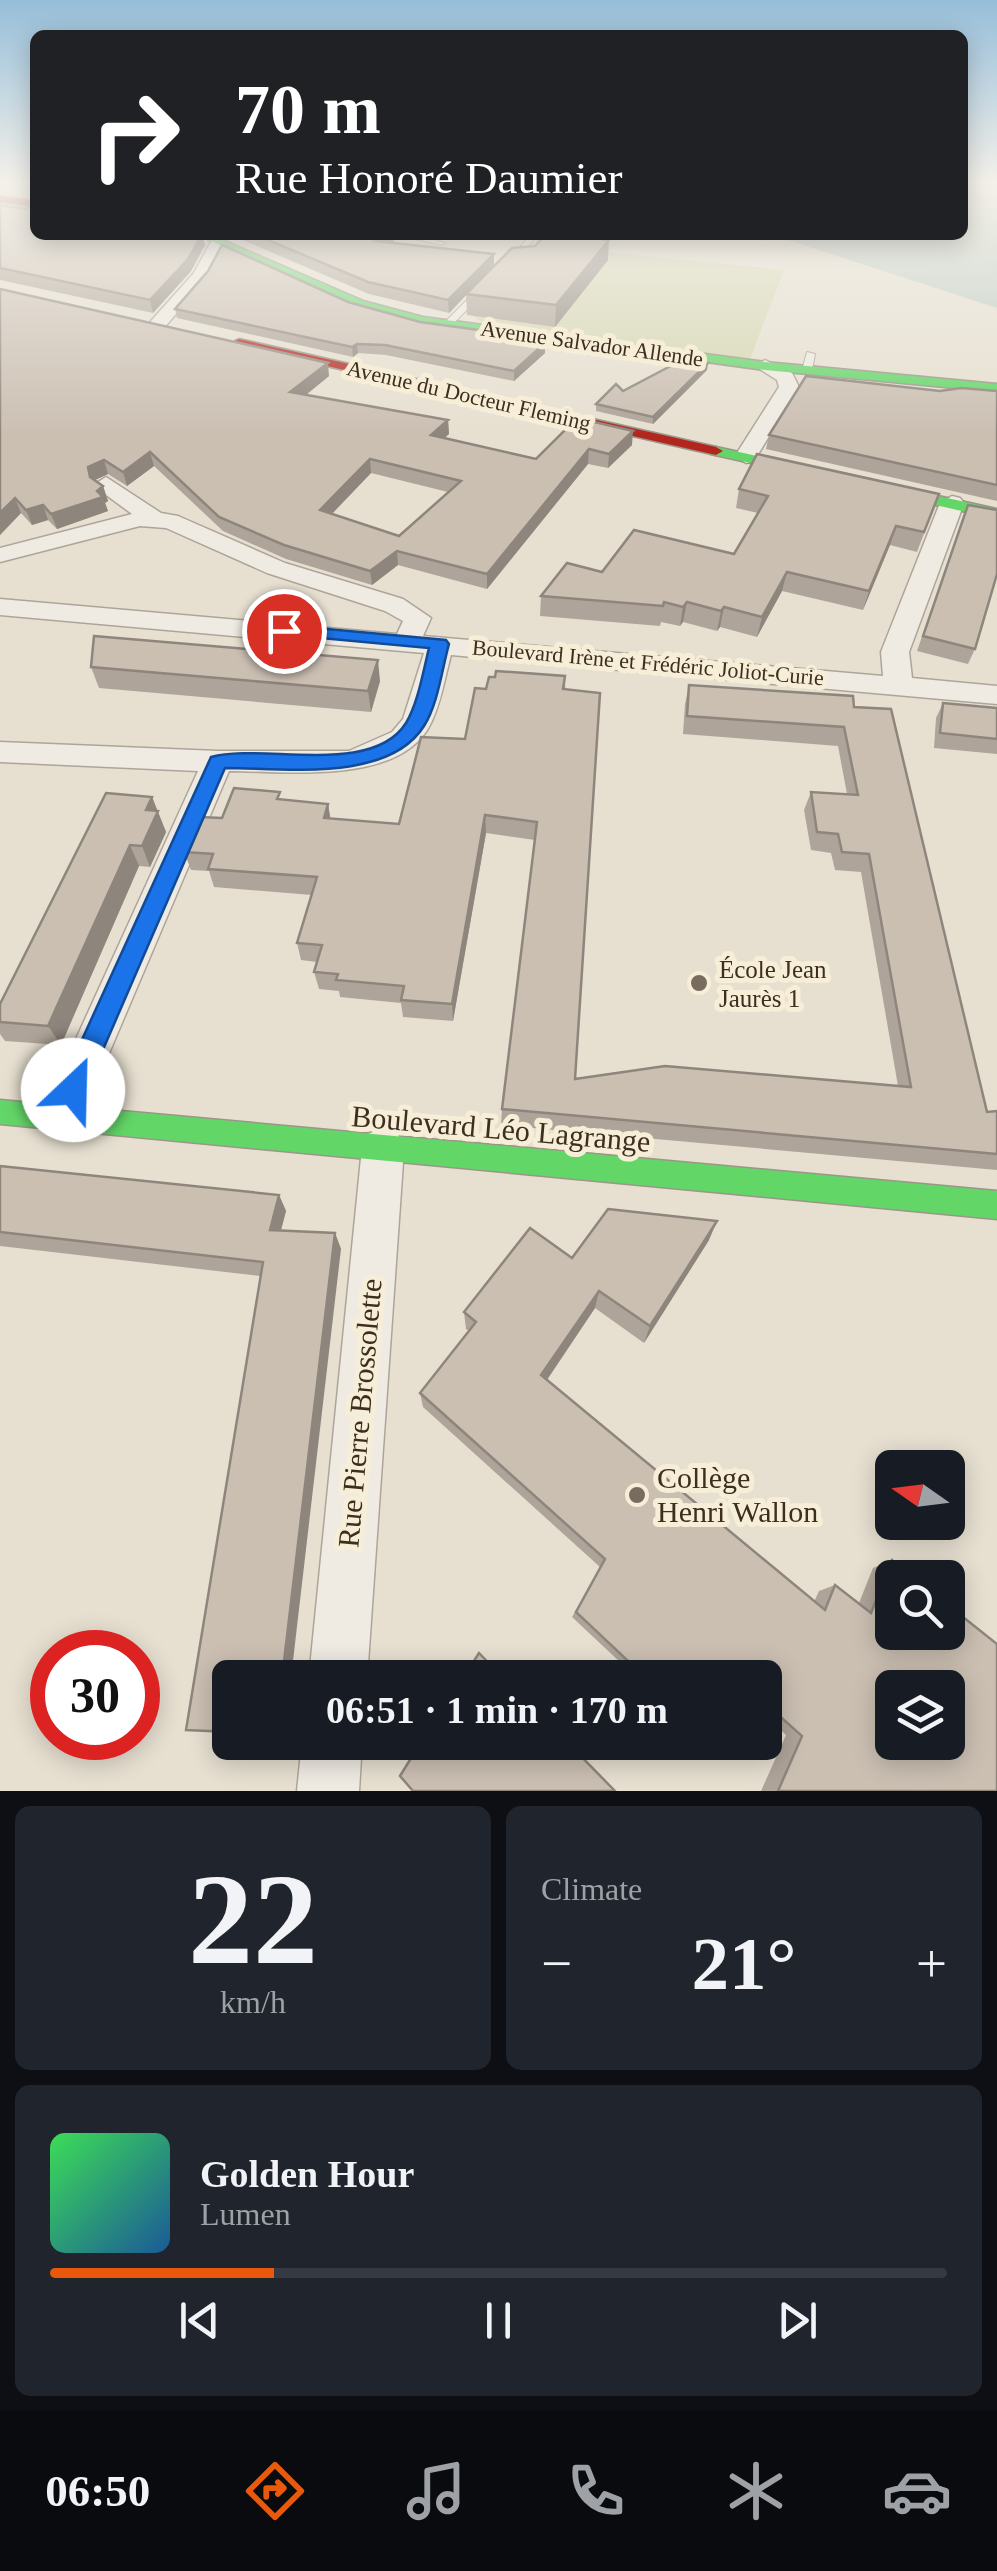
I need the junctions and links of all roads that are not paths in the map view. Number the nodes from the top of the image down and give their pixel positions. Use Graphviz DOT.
graph roads {
  1 [pos="204,268"];
  2 [pos="281,268"];
  3 [pos="503,268"];
  4 [pos="500,271"];
  5 [pos="488,283"];
  6 [pos="448,324"];
  7 [pos="159,325"];
  8 [pos="219,338"];
  9 [pos="781,368"];
  10 [pos="997,388"];
  11 [pos="746,456"];
  12 [pos="106,484"];
  13 [pos="952,503"];
  14 [pos="997,514"];
  15 [pos="155,520"];
  16 [pos="0,528"];
  17 [pos="26,548"];
  18 [pos="0,555"];
  19 [pos="0,608"];
  20 [pos="407,641"];
  21 [pos="440,644"];
  22 [pos="898,684"];
  23 [pos="997,695"];
  24 [pos="0,752"];
  25 [pos="218,762"];
  26 [pos="0,1112"];
  27 [pos="61,1118"];
  28 [pos="383,1148"];
  29 [pos="997,1205"];
  30 [pos="340,1660"];
  31 [pos="331,1760"];
  32 [pos="328,1791"];
  1 -- 7 [label="street"];
  2 -- 6 [label="main road, Avenue Salvador Allende"];
  3 -- 4 [label="lane"];
  5 -- 6 [label="lane"];
  6 -- 9 [label="main road, Avenue Salvador Allende"];
  8 -- 11 [label="main road, Avenue du Docteur Fleming"];
  9 -- 10 [label="main road, Avenue Salvador Allende"];
  9 -- 11 [label="street"];
  11 -- 13 [label="main road, Avenue du Docteur Fleming"];
  12 -- 15 [label="street"];
  13 -- 14 [label="main road, Avenue du Docteur Fleming"];
  13 -- 22 [label="street"];
  15 -- 17 [label="street"];
  15 -- 20 [label="street"];
  16 -- 17 [label="street"];
  17 -- 18 [label="street"];
  19 -- 20 [label="street, Boulevard Irène et Frédéric Joliot-Curie"];
  20 -- 21 [label="street, Boulevard Irène et Frédéric Joliot-Curie"];
  21 -- 22 [label="street, Boulevard Irène et Frédéric Joliot-Curie"];
  21 -- 25 [label="street"];
  22 -- 23 [label="street, Boulevard Irène et Frédéric Joliot-Curie"];
  24 -- 25 [label="street"];
  25 -- 27 [label="street"];
  26 -- 27 [label="main road, Boulevard Léo Lagrange"];
  27 -- 28 [label="main road, Boulevard Léo Lagrange"];
  28 -- 29 [label="main road, Boulevard Léo Lagrange"];
  28 -- 30 [label="street, Rue Pierre Brossolette"];
  31 -- 32 [label="street"];
}
